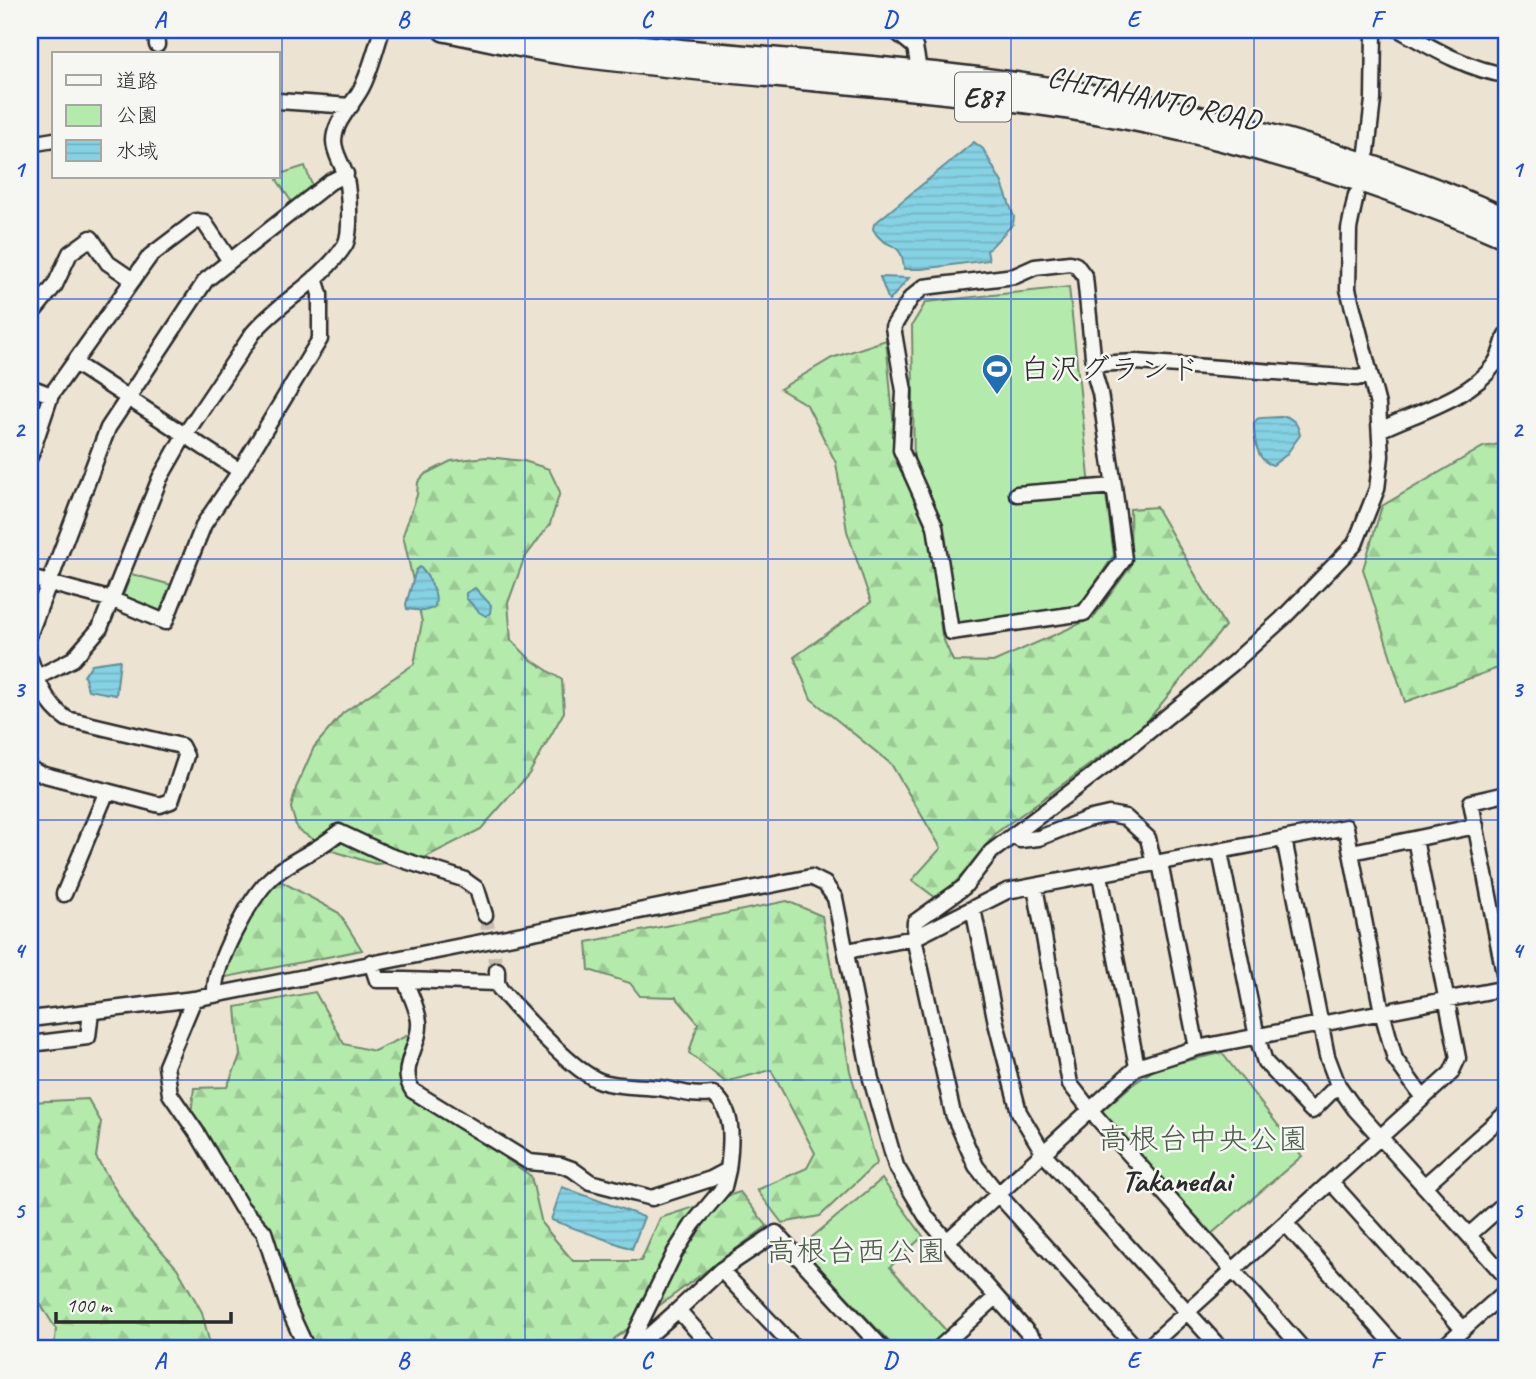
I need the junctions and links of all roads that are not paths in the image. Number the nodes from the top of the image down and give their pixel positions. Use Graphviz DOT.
graph roads {
  1 [pos="156,30"];
  2 [pos="382,30"];
  3 [pos="444,30"];
  4 [pos="528,30"];
  5 [pos="894,30"];
  6 [pos="1374,30"];
  7 [pos="1400,30"];
  8 [pos="157,45"];
  9 [pos="918,64"];
  10 [pos="1506,75"];
  11 [pos="280,101"];
  12 [pos="351,106"];
  13 [pos="52,140"];
  14 [pos="30,144"];
  15 [pos="1367,152"];
  16 [pos="346,174"];
  17 [pos="1356,195"];
  18 [pos="1506,219"];
  19 [pos="1506,237"];
  20 [pos="230,261"];
  21 [pos="315,278"];
  22 [pos="133,280"];
  23 [pos="30,316"];
  24 [pos="1506,334"];
  25 [pos="76,364"];
  26 [pos="1094,364"];
  27 [pos="1370,375"];
  28 [pos="30,387"];
  29 [pos="51,395"];
  30 [pos="127,398"];
  31 [pos="1380,429"];
  32 [pos="184,436"];
  33 [pos="30,457"];
  34 [pos="240,471"];
  35 [pos="1114,486"];
  36 [pos="1017,494"];
  37 [pos="30,578"];
  38 [pos="48,584"];
  39 [pos="113,600"];
  40 [pos="30,633"];
  41 [pos="30,659"];
  42 [pos="33,680"];
  43 [pos="30,769"];
  44 [pos="107,791"];
  45 [pos="1506,794"];
  46 [pos="1476,826"];
  47 [pos="1015,834"];
  48 [pos="1284,839"];
  49 [pos="1415,839"];
  50 [pos="1220,852"];
  51 [pos="1352,852"];
  52 [pos="1157,863"];
  53 [pos="1100,875"];
  54 [pos="1035,886"];
  55 [pos="64,894"];
  56 [pos="973,908"];
  57 [pos="485,915"];
  58 [pos="914,938"];
  59 [pos="847,951"];
  60 [pos="371,962"];
  61 [pos="405,980"];
  62 [pos="1506,986"];
  63 [pos="215,993"];
  64 [pos="194,999"];
  65 [pos="1445,1000"];
  66 [pos="91,1012"];
  67 [pos="1382,1012"];
  68 [pos="30,1019"];
  69 [pos="1321,1024"];
  70 [pos="1257,1037"];
  71 [pos="30,1044"];
  72 [pos="1198,1048"];
  73 [pos="1137,1067"];
  74 [pos="1338,1085"];
  75 [pos="1423,1098"];
  76 [pos="1091,1111"];
  77 [pos="1506,1113"];
  78 [pos="1380,1137"];
  79 [pos="1044,1154"];
  80 [pos="728,1170"];
  81 [pos="1331,1182"];
  82 [pos="1424,1186"];
  83 [pos="998,1194"];
  84 [pos="1506,1202"];
  85 [pos="1285,1223"];
  86 [pos="1469,1235"];
  87 [pos="946,1242"];
  88 [pos="721,1270"];
  89 [pos="1233,1271"];
  90 [pos="1506,1277"];
  91 [pos="1506,1290"];
  92 [pos="995,1298"];
  93 [pos="678,1310"];
  94 [pos="1187,1312"];
  95 [pos="1463,1329"];
  96 [pos="307,1349"];
  97 [pos="713,1349"];
  98 [pos="796,1349"];
  99 [pos="883,1349"];
  100 [pos="938,1349"];
  101 [pos="1042,1349"];
  102 [pos="1137,1349"];
  103 [pos="1146,1349"];
  104 [pos="1221,1349"];
  105 [pos="1303,1349"];
  106 [pos="1398,1349"];
  107 [pos="1441,1349"];
  1 -- 8 [label="street"];
  2 -- 12 [label="street"];
  3 -- 19 [label="highway, CHITAHANTO ROAD / E87"];
  4 -- 18 [label="highway, CHITAHANTO ROAD / E87"];
  5 -- 9 [label="street"];
  6 -- 15 [label="street"];
  7 -- 10 [label="street"];
  11 -- 12 [label="street"];
  12 -- 16 [label="street"];
  13 -- 14 [label="street"];
  16 -- 20 [label="street"];
  16 -- 21 [label="street"];
  17 -- 27 [label="street"];
  20 -- 22 [label="street"];
  20 -- 30 [label="street"];
  21 -- 32 [label="street"];
  21 -- 34 [label="street"];
  22 -- 23 [label="street"];
  22 -- 25 [label="street"];
  24 -- 31 [label="street"];
  25 -- 29 [label="street"];
  25 -- 30 [label="street"];
  26 -- 27 [label="street"];
  26 -- 35 [label="street"];
  26 -- 35 [label="street"];
  27 -- 31 [label="street"];
  28 -- 29 [label="street"];
  29 -- 33 [label="street"];
  30 -- 32 [label="street"];
  30 -- 38 [label="street"];
  31 -- 47 [label="street"];
  32 -- 34 [label="street"];
  32 -- 39 [label="street"];
  34 -- 39 [label="street"];
  35 -- 36 [label="street"];
  37 -- 38 [label="street"];
  38 -- 39 [label="street"];
  38 -- 40 [label="street"];
  39 -- 42 [label="street"];
  41 -- 42 [label="street"];
  42 -- 44 [label="street"];
  43 -- 44 [label="street"];
  44 -- 55 [label="street"];
  45 -- 46 [label="street"];
  46 -- 49 [label="street"];
  46 -- 62 [label="street"];
  47 -- 52 [label="street"];
  47 -- 58 [label="street"];
  48 -- 50 [label="street"];
  48 -- 51 [label="street"];
  48 -- 69 [label="street"];
  49 -- 51 [label="street"];
  49 -- 65 [label="street"];
  50 -- 52 [label="street"];
  50 -- 70 [label="street"];
  51 -- 67 [label="street"];
  52 -- 53 [label="street"];
  52 -- 72 [label="street"];
  53 -- 54 [label="street"];
  53 -- 73 [label="street"];
  54 -- 56 [label="street"];
  54 -- 76 [label="street"];
  56 -- 58 [label="street"];
  56 -- 79 [label="street"];
  57 -- 63 [label="street"];
  58 -- 59 [label="street"];
  58 -- 83 [label="street"];
  59 -- 60 [label="street"];
  59 -- 87 [label="street"];
  60 -- 61 [label="street"];
  60 -- 63 [label="street"];
  61 -- 80 [label="street"];
  61 -- 80 [label="street"];
  62 -- 65 [label="street"];
  63 -- 64 [label="street"];
  64 -- 66 [label="street"];
  64 -- 96 [label="street"];
  65 -- 67 [label="street"];
  65 -- 75 [label="street"];
  66 -- 68 [label="street"];
  66 -- 71 [label="street"];
  67 -- 69 [label="street"];
  67 -- 75 [label="street"];
  69 -- 70 [label="street"];
  69 -- 74 [label="street"];
  70 -- 72 [label="street"];
  70 -- 74 [label="street"];
  72 -- 73 [label="street"];
  73 -- 76 [label="street"];
  74 -- 78 [label="street"];
  75 -- 78 [label="street"];
  76 -- 79 [label="street"];
  76 -- 89 [label="street"];
  77 -- 82 [label="street"];
  78 -- 81 [label="street"];
  78 -- 82 [label="street"];
  79 -- 83 [label="street"];
  79 -- 94 [label="street"];
  80 -- 93 [label="street"];
  81 -- 85 [label="street"];
  81 -- 95 [label="street"];
  82 -- 86 [label="street"];
  83 -- 87 [label="street"];
  83 -- 102 [label="street"];
  84 -- 86 [label="street"];
  85 -- 89 [label="street"];
  85 -- 106 [label="street"];
  86 -- 90 [label="street"];
  87 -- 92 [label="street"];
  88 -- 93 [label="street"];
  88 -- 98 [label="street"];
  88 -- 99 [label="street"];
  89 -- 94 [label="street"];
  89 -- 105 [label="street"];
  91 -- 95 [label="street"];
  92 -- 100 [label="street"];
  92 -- 101 [label="street"];
  93 -- 97 [label="street"];
  94 -- 103 [label="street"];
  94 -- 104 [label="street"];
  95 -- 107 [label="street"];
}
